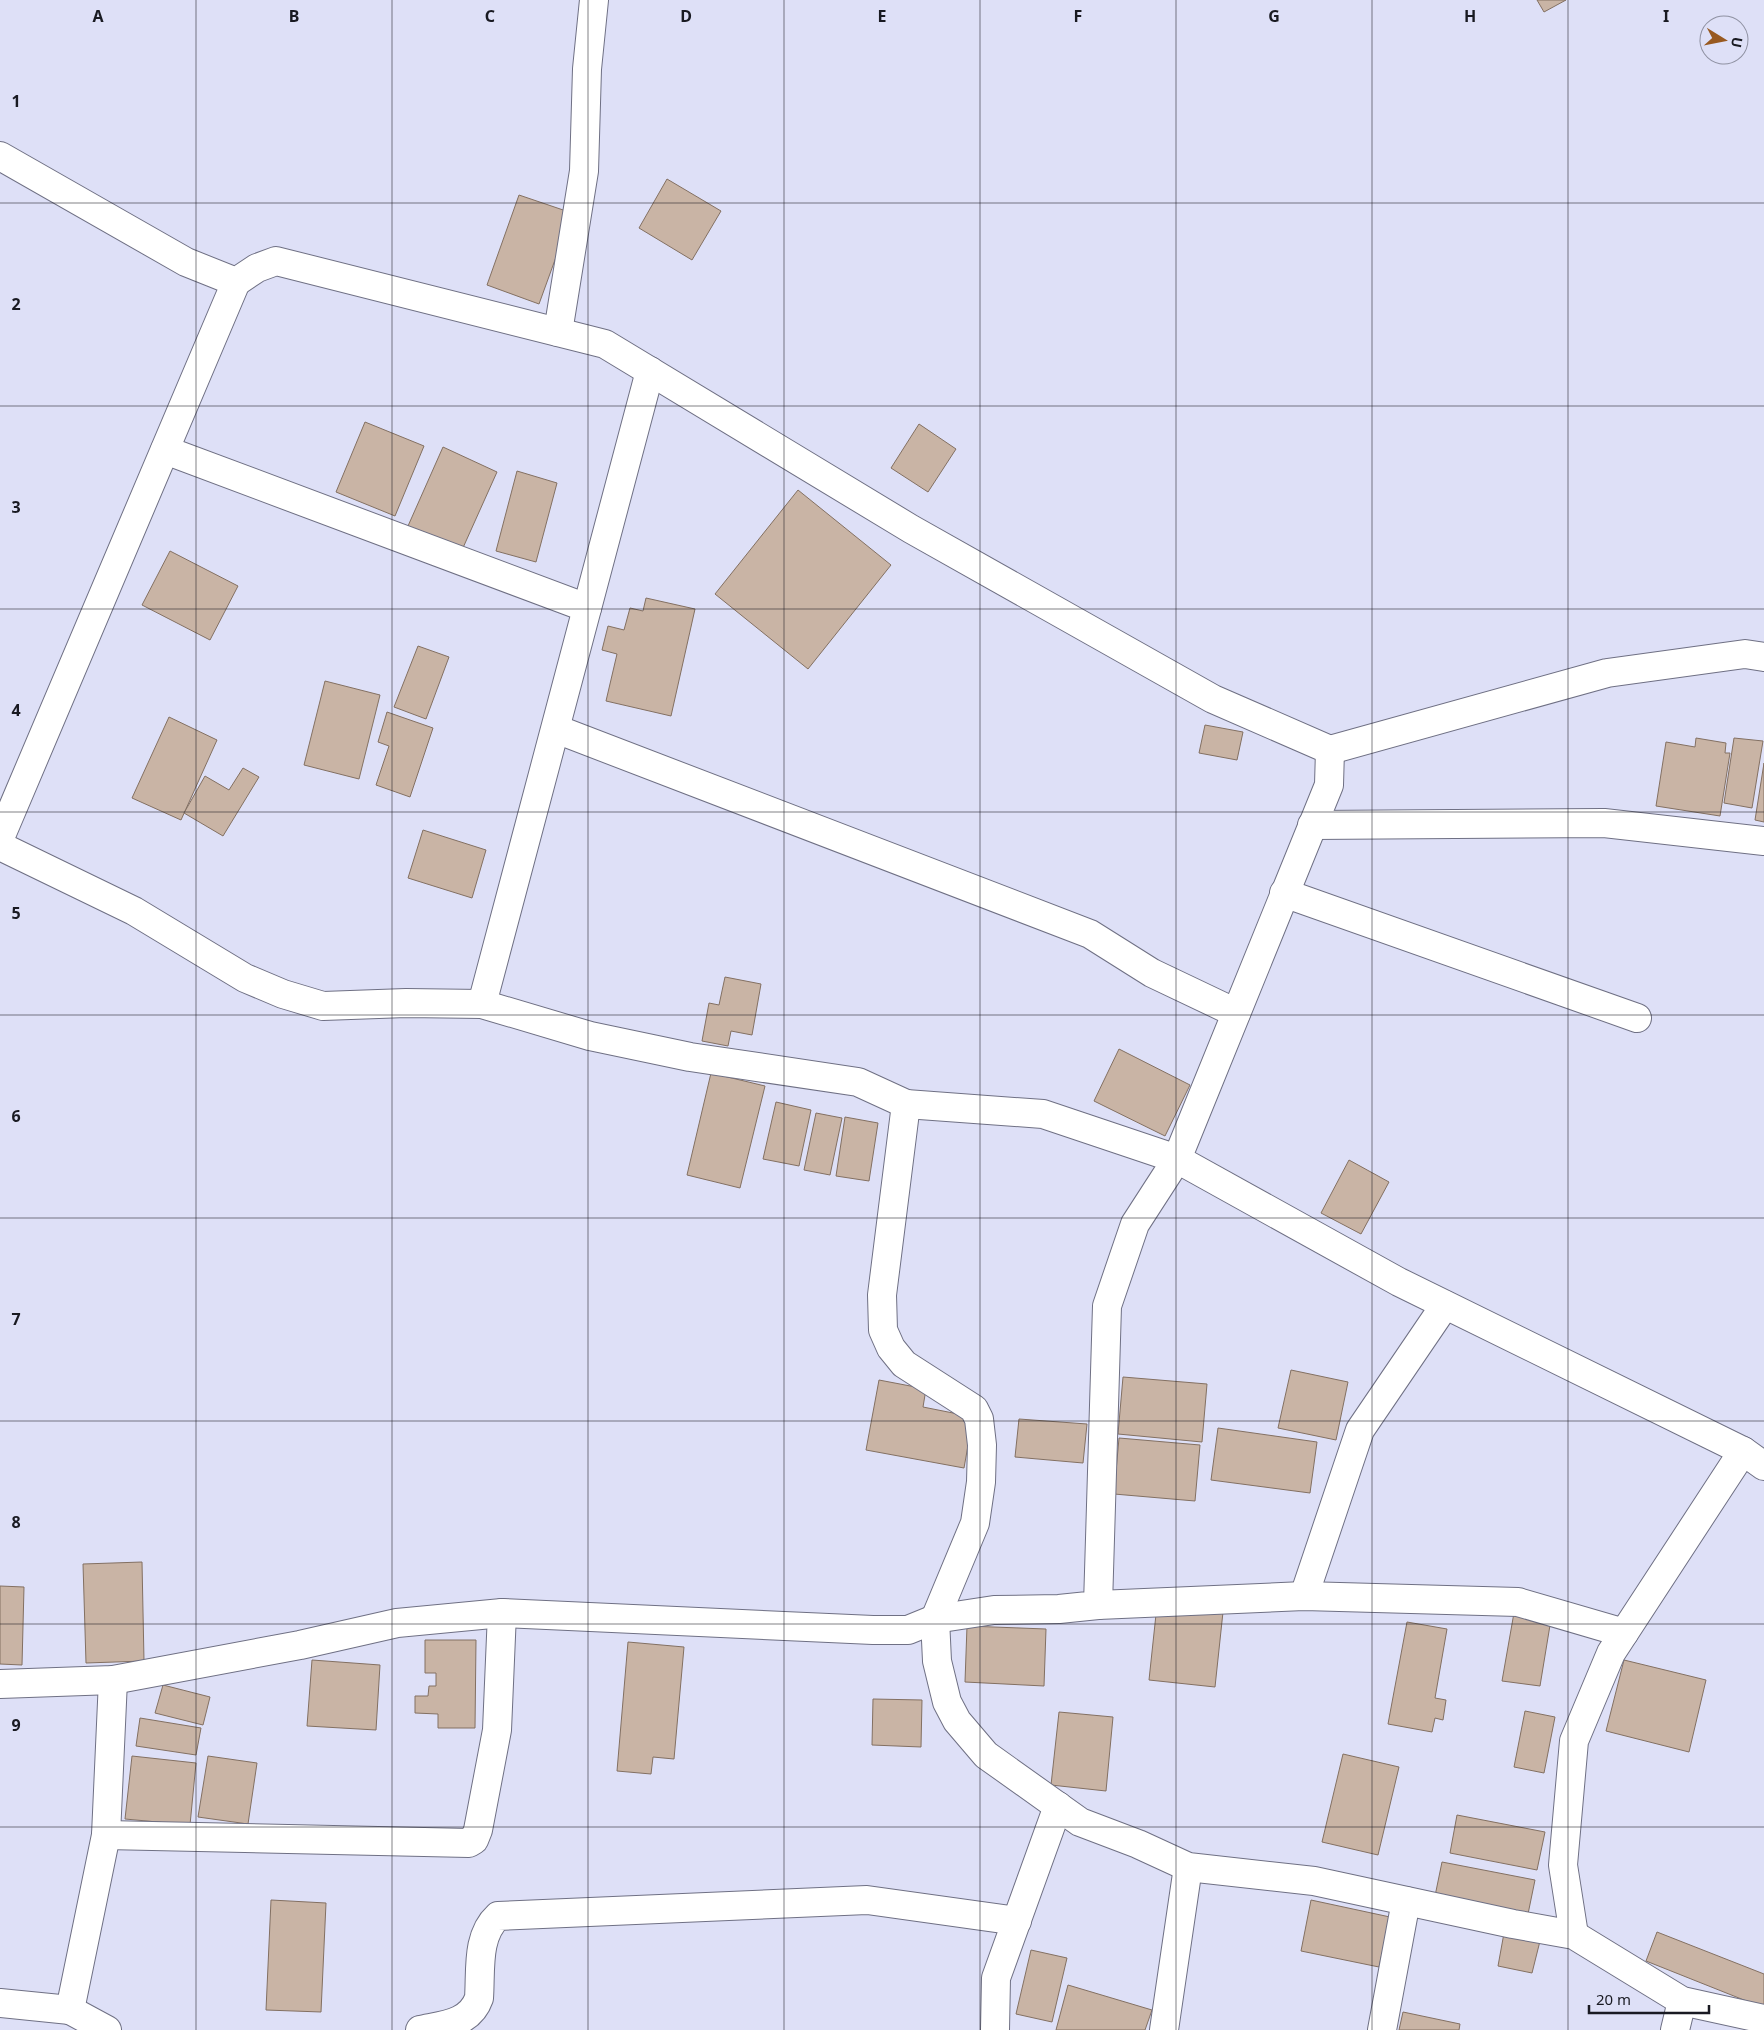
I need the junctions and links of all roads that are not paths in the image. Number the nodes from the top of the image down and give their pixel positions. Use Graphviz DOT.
graph roads {
  1 [pos="594,0"];
  2 [pos="0,156"];
  3 [pos="236,282"];
  4 [pos="558,332"];
  5 [pos="650,371"];
  6 [pos="165,450"];
  7 [pos="587,608"];
  8 [pos="1764,656"];
  9 [pos="556,728"];
  10 [pos="1330,750"];
  11 [pos="1312,825"];
  12 [pos="0,838"];
  13 [pos="1764,841"];
  14 [pos="0,846"];
  15 [pos="1284,893"];
  16 [pos="482,1004"];
  17 [pos="1236,1013"];
  18 [pos="1637,1018"];
  19 [pos="906,1104"];
  20 [pos="1177,1159"];
  21 [pos="1445,1305"];
  22 [pos="1754,1459"];
  23 [pos="1304,1596"];
  24 [pos="1098,1604"];
  25 [pos="502,1613"];
  26 [pos="935,1618"];
  27 [pos="1624,1633"];
  28 [pos="113,1680"];
  29 [pos="0,1684"];
  30 [pos="1058,1806"];
  31 [pos="106,1835"];
  32 [pos="1188,1867"];
  33 [pos="1406,1901"];
  34 [pos="1016,1921"];
  35 [pos="1574,1935"];
  36 [pos="1682,2000"];
  37 [pos="0,2003"];
  38 [pos="70,2010"];
  39 [pos="1764,2019"];
  40 [pos="107,2030"];
  41 [pos="420,2030"];
  42 [pos="995,2030"];
  43 [pos="1164,2030"];
  44 [pos="1382,2030"];
  45 [pos="1675,2030"];
  1 -- 4 [label="street"];
  2 -- 3 [label="street"];
  3 -- 4 [label="street"];
  3 -- 6 [label="street"];
  4 -- 5 [label="street"];
  5 -- 7 [label="street"];
  5 -- 10 [label="street"];
  6 -- 7 [label="street"];
  6 -- 12 [label="street"];
  7 -- 9 [label="street"];
  8 -- 10 [label="street"];
  9 -- 16 [label="street"];
  9 -- 17 [label="street"];
  10 -- 11 [label="street"];
  11 -- 13 [label="street"];
  11 -- 15 [label="street"];
  14 -- 16 [label="street"];
  15 -- 17 [label="street"];
  15 -- 18 [label="street"];
  16 -- 19 [label="street"];
  17 -- 20 [label="street"];
  19 -- 20 [label="street"];
  19 -- 26 [label="street"];
  20 -- 21 [label="street"];
  20 -- 24 [label="street"];
  21 -- 22 [label="street"];
  21 -- 23 [label="street"];
  22 -- 27 [label="street"];
  23 -- 24 [label="street"];
  23 -- 27 [label="street"];
  24 -- 26 [label="street"];
  25 -- 26 [label="street"];
  25 -- 28 [label="street"];
  25 -- 31 [label="street"];
  26 -- 30 [label="street"];
  27 -- 35 [label="street"];
  28 -- 29 [label="street"];
  28 -- 31 [label="street"];
  30 -- 32 [label="street"];
  30 -- 34 [label="street"];
  31 -- 38 [label="street"];
  32 -- 33 [label="street"];
  32 -- 43 [label="street"];
  33 -- 35 [label="street"];
  33 -- 44 [label="street"];
  34 -- 41 [label="street"];
  34 -- 42 [label="street"];
  35 -- 36 [label="street"];
  36 -- 39 [label="street"];
  36 -- 45 [label="street"];
  37 -- 38 [label="street"];
  38 -- 40 [label="street"];
}
